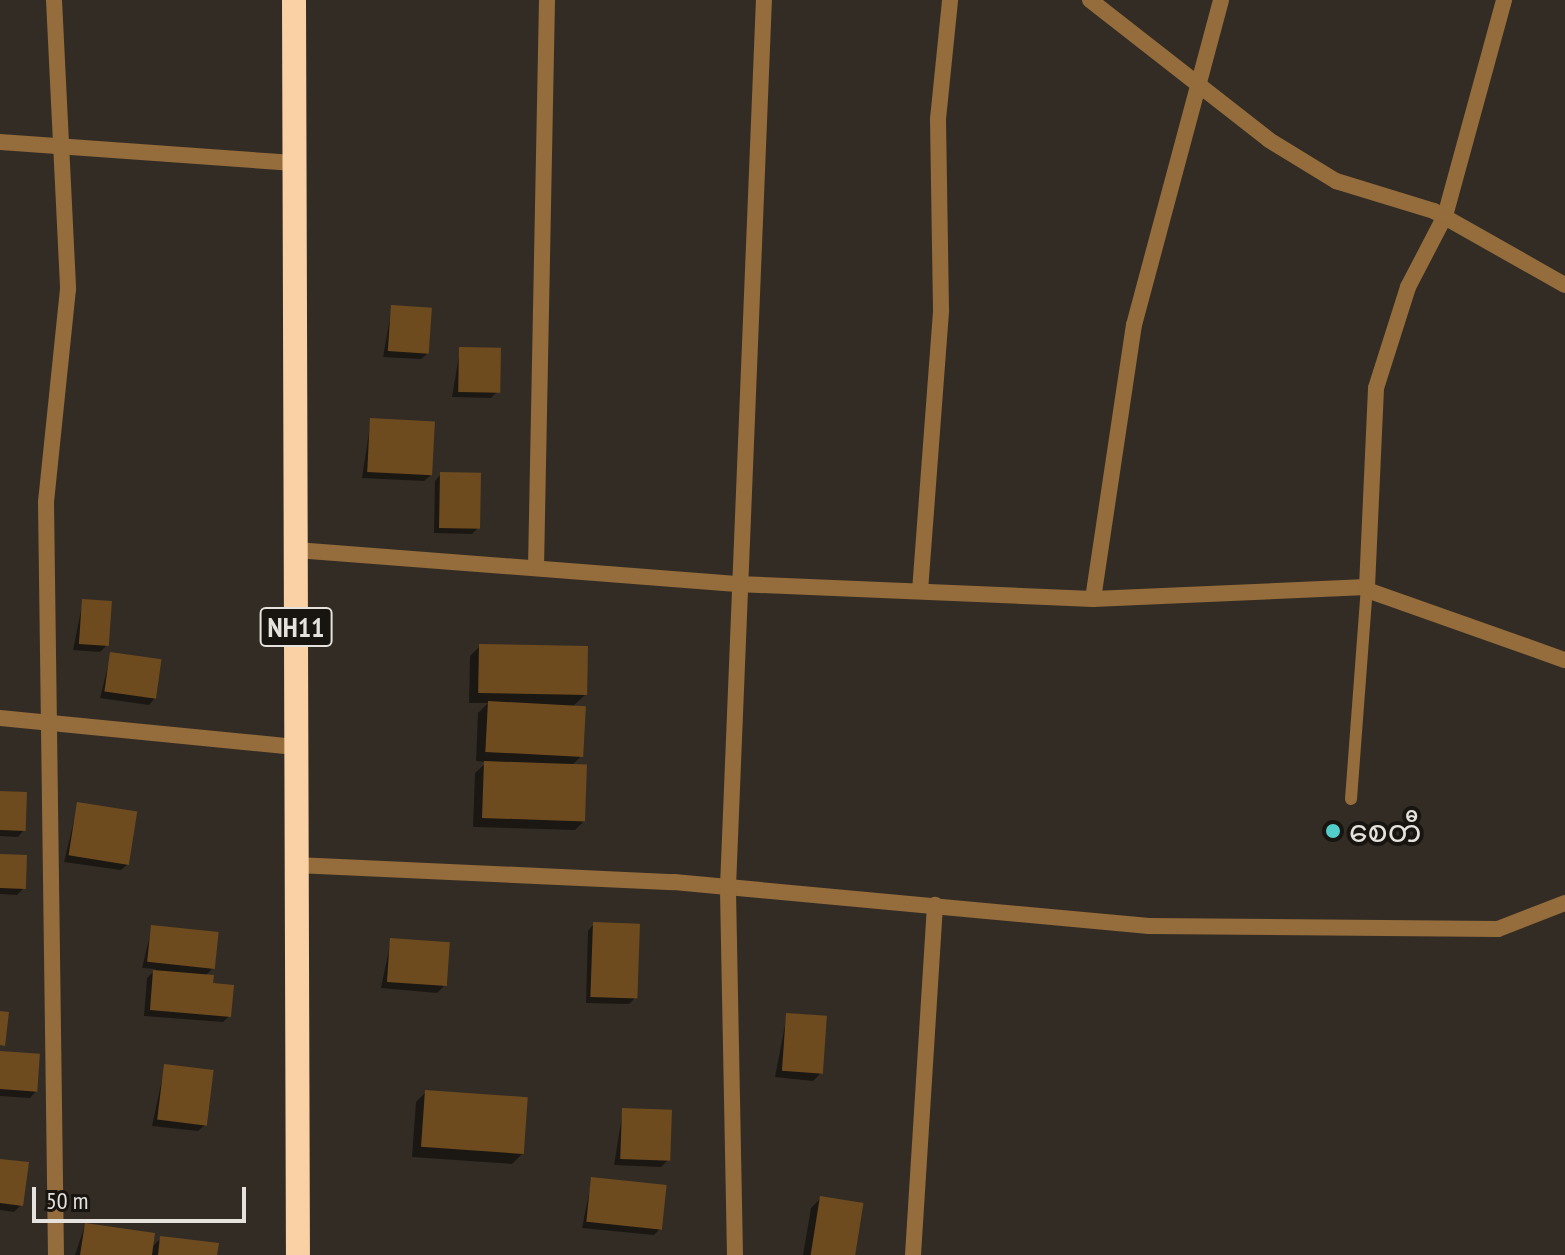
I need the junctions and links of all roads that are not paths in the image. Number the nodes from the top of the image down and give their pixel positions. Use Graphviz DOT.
graph roads {
  1 [pos="54,0"];
  2 [pos="294,0"];
  3 [pos="547,0"];
  4 [pos="764,0"];
  5 [pos="950,0"];
  6 [pos="1090,0"];
  7 [pos="1221,0"];
  8 [pos="1504,0"];
  9 [pos="1195,81"];
  10 [pos="0,142"];
  11 [pos="61,148"];
  12 [pos="294,163"];
  13 [pos="1445,216"];
  14 [pos="1565,285"];
  15 [pos="296,550"];
  16 [pos="536,568"];
  17 [pos="737,584"];
  18 [pos="1367,589"];
  19 [pos="920,591"];
  20 [pos="1093,599"];
  21 [pos="1565,660"];
  22 [pos="0,718"];
  23 [pos="51,725"];
  24 [pos="296,747"];
  25 [pos="1351,799"];
  26 [pos="296,865"];
  27 [pos="728,887"];
  28 [pos="1565,903"];
  29 [pos="935,905"];
  30 [pos="56,1255"];
  31 [pos="298,1255"];
  32 [pos="735,1255"];
  33 [pos="913,1255"];
  1 -- 11 [label="street"];
  2 -- 12 [label="highway, NH11"];
  3 -- 16 [label="street"];
  4 -- 17 [label="street"];
  5 -- 19 [label="street"];
  6 -- 9 [label="street"];
  7 -- 9 [label="street"];
  8 -- 13 [label="street"];
  9 -- 13 [label="street"];
  9 -- 20 [label="street"];
  10 -- 11 [label="street"];
  11 -- 12 [label="street"];
  11 -- 23 [label="street"];
  12 -- 15 [label="highway, NH11"];
  13 -- 14 [label="street"];
  13 -- 18 [label="street"];
  15 -- 16 [label="street"];
  15 -- 24 [label="highway, NH11"];
  16 -- 17 [label="street"];
  17 -- 19 [label="street"];
  17 -- 27 [label="street"];
  18 -- 20 [label="street"];
  18 -- 21 [label="street"];
  18 -- 25 [label="lane"];
  19 -- 20 [label="street"];
  22 -- 23 [label="street"];
  23 -- 24 [label="street"];
  23 -- 30 [label="street"];
  24 -- 26 [label="highway, NH11"];
  26 -- 27 [label="street"];
  26 -- 31 [label="highway, NH11"];
  27 -- 29 [label="street"];
  27 -- 32 [label="street"];
  28 -- 29 [label="street"];
  29 -- 33 [label="street"];
}
